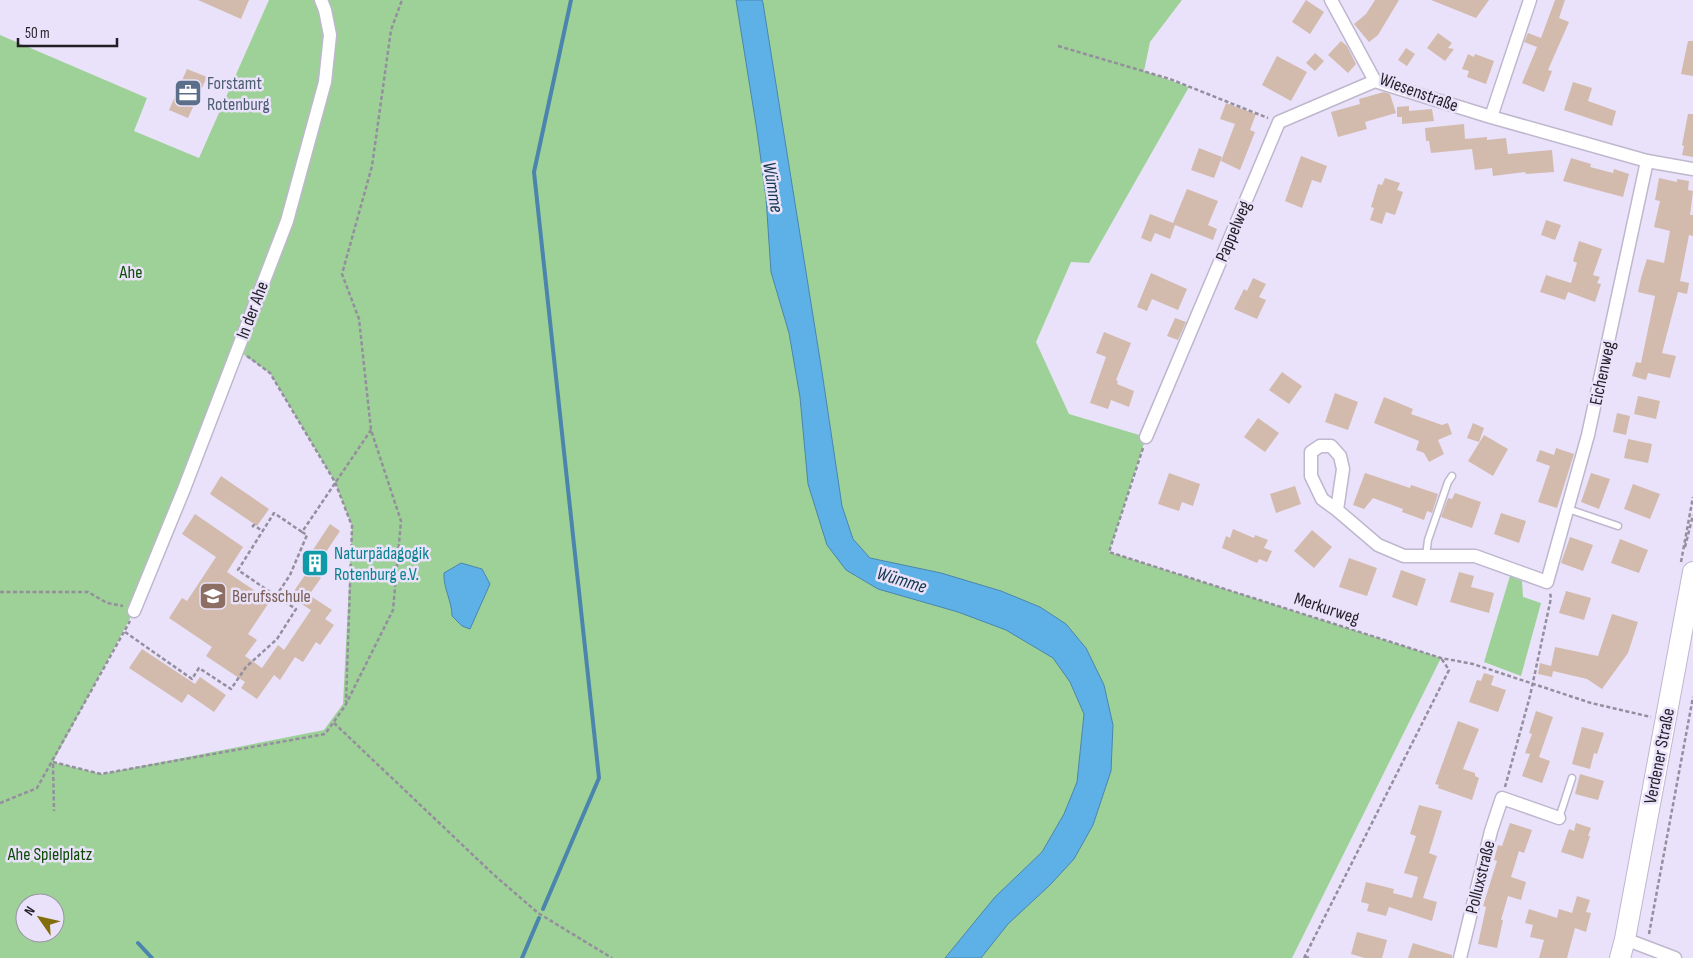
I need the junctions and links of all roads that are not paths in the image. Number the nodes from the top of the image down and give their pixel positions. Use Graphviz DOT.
graph roads {
  1 [pos="321,0"];
  2 [pos="1331,0"];
  3 [pos="1530,0"];
  4 [pos="1375,80"];
  5 [pos="1491,117"];
  6 [pos="1647,161"];
  7 [pos="1693,169"];
  8 [pos="1146,437"];
  9 [pos="1452,476"];
  10 [pos="1568,509"];
  11 [pos="1337,510"];
  12 [pos="1618,526"];
  13 [pos="1426,556"];
  14 [pos="1687,566"];
  15 [pos="134,611"];
  16 [pos="1572,778"];
  17 [pos="1560,818"];
  18 [pos="1623,952"];
  19 [pos="1460,958"];
  20 [pos="1675,958"];
  1 -- 15 [label="street, In der Ahe"];
  2 -- 4 [label="street, Wiesenstraße"];
  3 -- 5 [label="street"];
  4 -- 5 [label="street, Wiesenstraße"];
  4 -- 8 [label="street, Pappelweg"];
  5 -- 6 [label="street, Wiesenstraße"];
  6 -- 7 [label="street, Wiesenstraße"];
  6 -- 10 [label="street, Eichenweg"];
  9 -- 13 [label="lane"];
  10 -- 12 [label="lane"];
  10 -- 13 [label="street, Eichenweg"];
  11 -- 11 [label="street"];
  11 -- 13 [label="street"];
  14 -- 18 [label="main road, Verdener Straße"];
  16 -- 17 [label="lane"];
  17 -- 19 [label="street, Polluxstraße"];
  18 -- 20 [label="street"];
}
